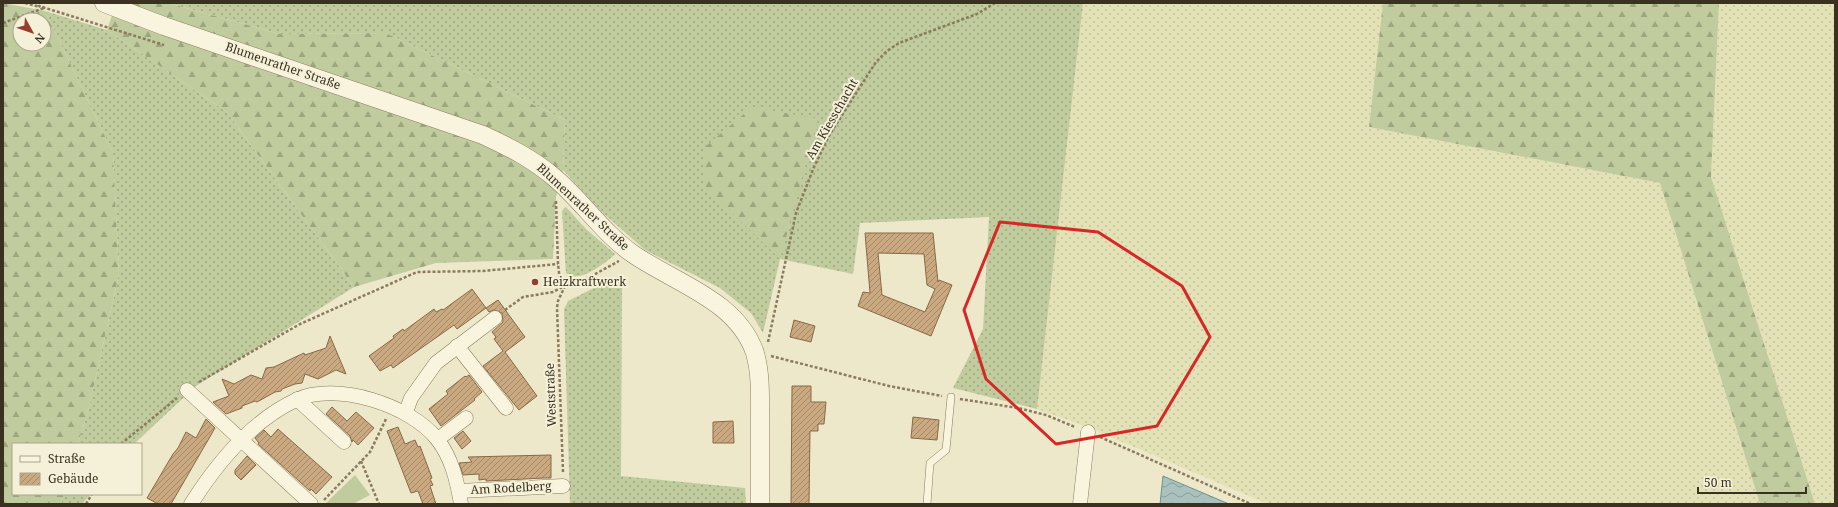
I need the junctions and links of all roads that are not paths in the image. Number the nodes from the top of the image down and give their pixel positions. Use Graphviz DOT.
graph roads {
  1 [pos="104,3"];
  2 [pos="495,318"];
  3 [pos="457,346"];
  4 [pos="187,390"];
  5 [pos="951,397"];
  6 [pos="297,399"];
  7 [pos="506,408"];
  8 [pos="400,409"];
  9 [pos="466,418"];
  10 [pos="1088,432"];
  11 [pos="438,439"];
  12 [pos="241,441"];
  13 [pos="344,442"];
  14 [pos="563,486"];
  15 [pos="460,498"];
  16 [pos="191,504"];
  17 [pos="311,504"];
  18 [pos="760,504"];
  19 [pos="927,504"];
  20 [pos="1080,504"];
  1 -- 18 [label="street, Blumenrather Straße"];
  2 -- 3 [label="street"];
  3 -- 7 [label="street"];
  3 -- 8 [label="street"];
  4 -- 12 [label="street"];
  5 -- 19 [label="lane"];
  6 -- 8 [label="street, Am Rodelberg"];
  6 -- 12 [label="street, Am Rodelberg"];
  6 -- 13 [label="street"];
  8 -- 11 [label="street, Am Rodelberg"];
  9 -- 11 [label="street"];
  10 -- 20 [label="street"];
  11 -- 15 [label="street, Am Rodelberg"];
  12 -- 16 [label="street, Am Rodelberg"];
  12 -- 17 [label="street"];
  14 -- 15 [label="street, Am Rodelberg"];
}
